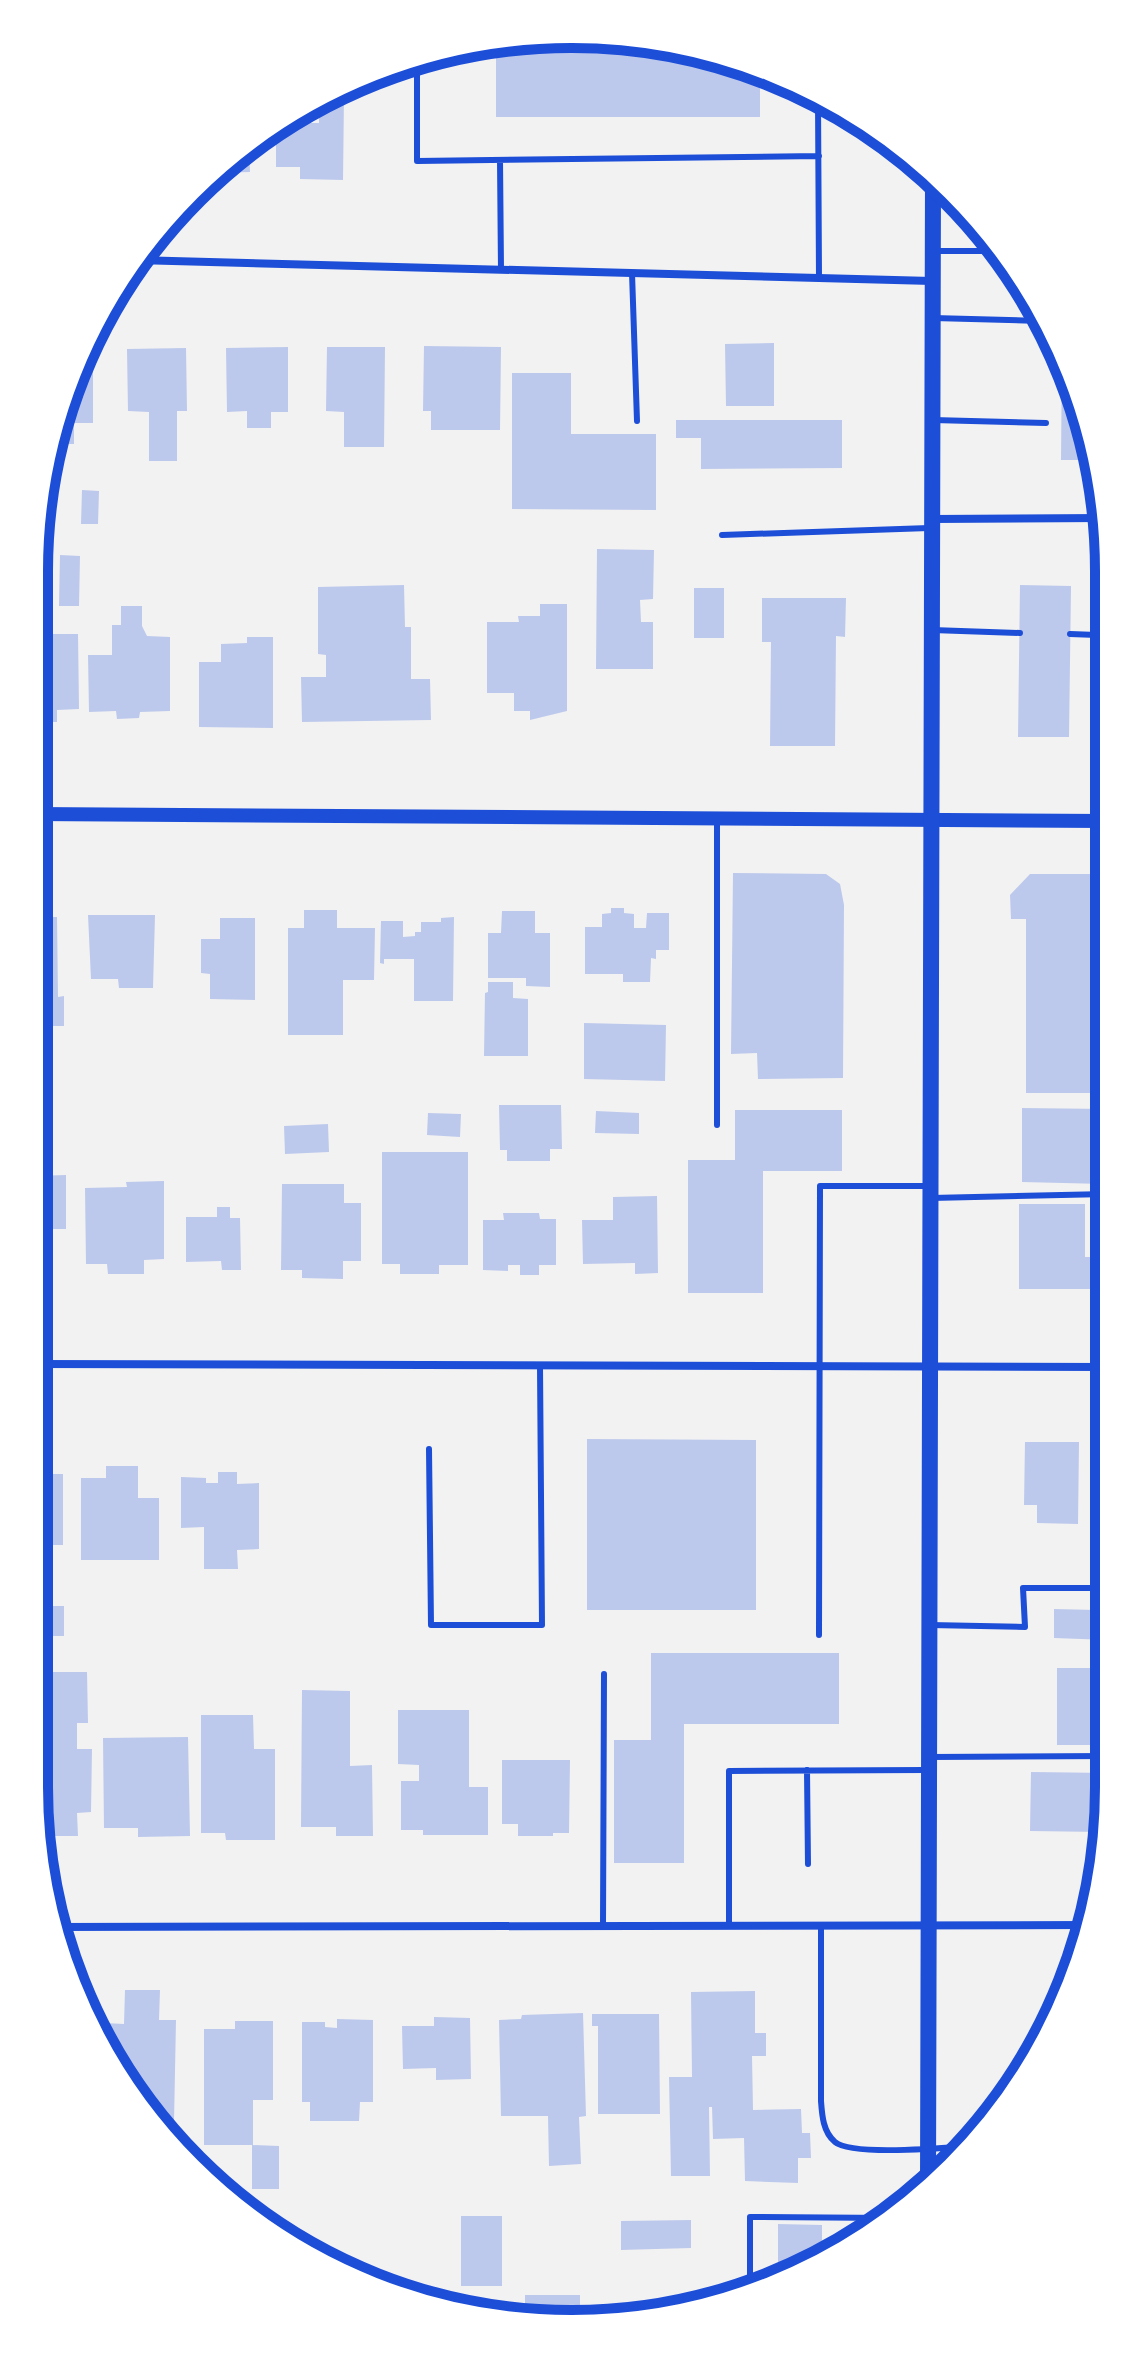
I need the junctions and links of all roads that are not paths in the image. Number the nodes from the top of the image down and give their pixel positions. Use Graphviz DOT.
graph roads {
  1 [pos="417,72"];
  2 [pos="818,110"];
  3 [pos="819,156"];
  4 [pos="500,160"];
  5 [pos="933,193"];
  6 [pos="933,251"];
  7 [pos="985,251"];
  8 [pos="151,260"];
  9 [pos="501,270"];
  10 [pos="632,273"];
  11 [pos="819,278"];
  12 [pos="933,281"];
  13 [pos="933,318"];
  14 [pos="1031,321"];
  15 [pos="933,420"];
  16 [pos="637,421"];
  17 [pos="1046,423"];
  18 [pos="1092,518"];
  19 [pos="932,523"];
  20 [pos="722,535"];
  21 [pos="932,630"];
  22 [pos="1020,633"];
  23 [pos="1070,634"];
  24 [pos="1095,635"];
  25 [pos="48,814"];
  26 [pos="717,820"];
  27 [pos="932,821"];
  28 [pos="1095,821"];
  29 [pos="717,1125"];
  30 [pos="931,1192"];
  31 [pos="1095,1194"];
  32 [pos="48,1364"];
  33 [pos="540,1366"];
  34 [pos="819,1366"];
  35 [pos="930,1367"];
  36 [pos="1095,1367"];
  37 [pos="429,1449"];
  38 [pos="1095,1588"];
  39 [pos="930,1625"];
  40 [pos="819,1635"];
  41 [pos="604,1674"];
  42 [pos="1095,1757"];
  43 [pos="930,1763"];
  44 [pos="807,1770"];
  45 [pos="808,1864"];
  46 [pos="1076,1925"];
  47 [pos="729,1926"];
  48 [pos="68,1927"];
  49 [pos="603,1927"];
  50 [pos="821,1927"];
  51 [pos="929,1927"];
  52 [pos="950,2148"];
  53 [pos="928,2150"];
  54 [pos="928,2170"];
  55 [pos="868,2218"];
  56 [pos="750,2278"];
  1 -- 4 [label="lane"];
  2 -- 3 [label="lane"];
  3 -- 4 [label="lane"];
  3 -- 11 [label="lane"];
  4 -- 9 [label="lane"];
  5 -- 6 [label="main road"];
  6 -- 7 [label="lane"];
  6 -- 12 [label="main road"];
  8 -- 9 [label="street"];
  9 -- 10 [label="street"];
  10 -- 11 [label="street"];
  10 -- 16 [label="lane"];
  11 -- 12 [label="street"];
  12 -- 13 [label="main road"];
  13 -- 14 [label="lane"];
  13 -- 15 [label="main road"];
  15 -- 17 [label="lane"];
  15 -- 19 [label="main road"];
  18 -- 19 [label="street"];
  19 -- 20 [label="lane"];
  19 -- 21 [label="main road"];
  21 -- 22 [label="lane"];
  21 -- 27 [label="main road"];
  23 -- 24 [label="lane"];
  25 -- 26 [label="street"];
  26 -- 27 [label="street"];
  26 -- 29 [label="lane"];
  27 -- 28 [label="street"];
  27 -- 30 [label="main road"];
  30 -- 31 [label="lane"];
  30 -- 34 [label="lane"];
  30 -- 35 [label="main road"];
  32 -- 33 [label="street"];
  33 -- 34 [label="street"];
  33 -- 37 [label="lane"];
  34 -- 35 [label="street"];
  34 -- 40 [label="lane"];
  35 -- 36 [label="street"];
  35 -- 39 [label="main road"];
  38 -- 39 [label="lane"];
  39 -- 43 [label="main road"];
  41 -- 49 [label="lane"];
  42 -- 43 [label="lane"];
  43 -- 44 [label="lane"];
  43 -- 51 [label="main road"];
  44 -- 45 [label="lane"];
  44 -- 47 [label="lane"];
  46 -- 51 [label="street"];
  47 -- 49 [label="street"];
  47 -- 50 [label="street"];
  48 -- 49 [label="street"];
  50 -- 51 [label="street"];
  50 -- 53 [label="lane"];
  51 -- 53 [label="main road"];
  52 -- 53 [label="lane"];
  53 -- 54 [label="main road"];
  55 -- 56 [label="lane"];
}
